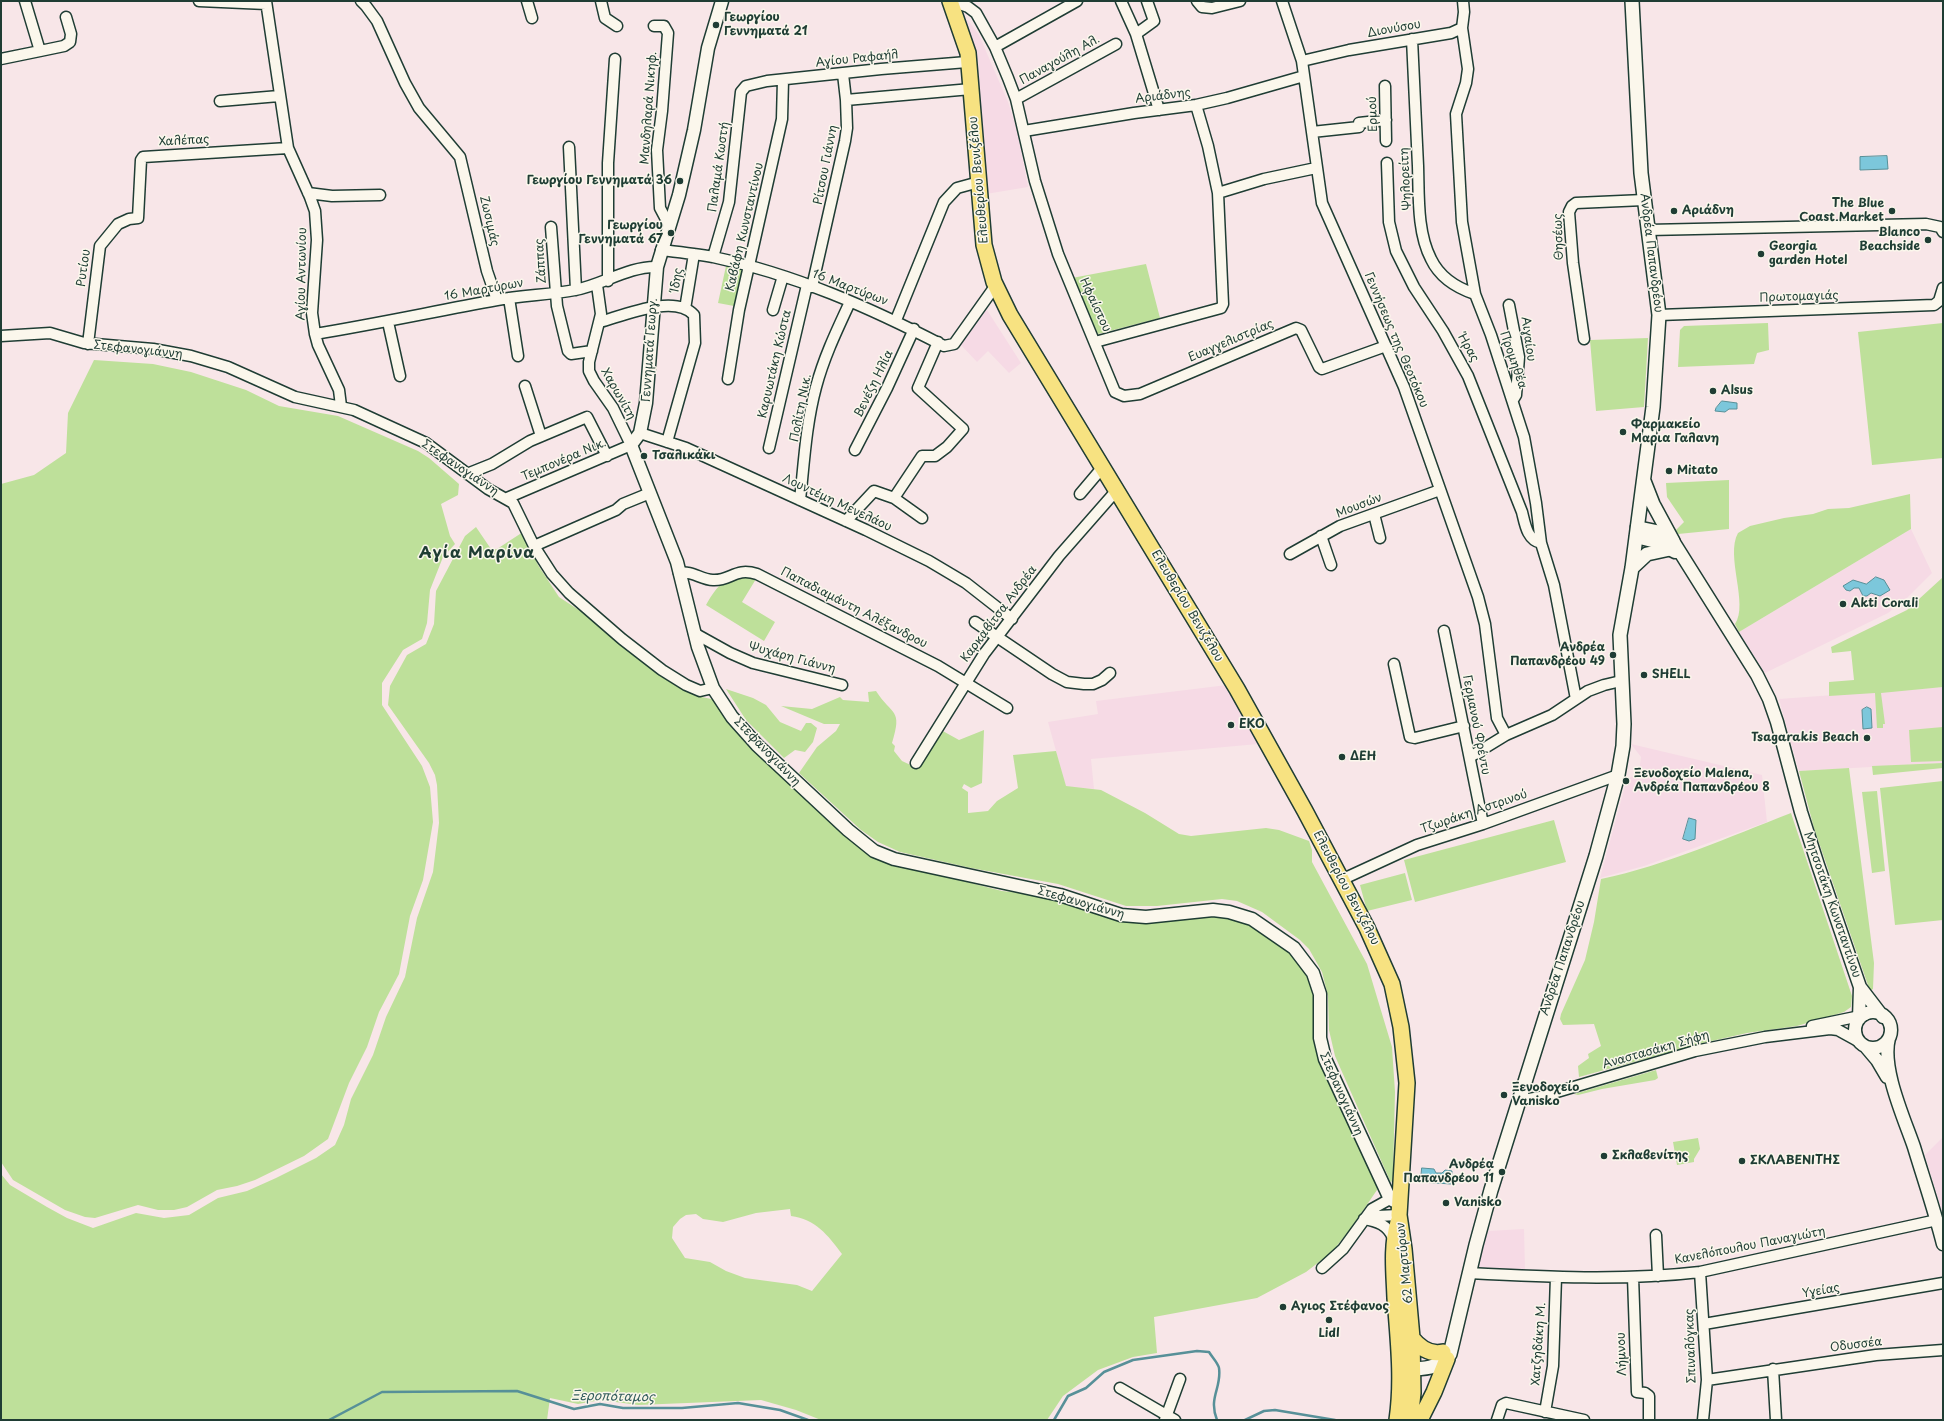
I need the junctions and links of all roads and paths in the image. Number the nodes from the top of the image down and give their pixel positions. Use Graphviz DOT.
graph roads {
  1 [pos="25,1"];
  2 [pos="199,1"];
  3 [pos="361,1"];
  4 [pos="527,1"];
  5 [pos="601,1"];
  6 [pos="722,1"];
  7 [pos="1077,1"];
  8 [pos="1121,1"];
  9 [pos="1147,1"];
  10 [pos="1197,1"];
  11 [pos="1240,1"];
  12 [pos="1282,1"];
  13 [pos="1463,1"];
  14 [pos="1632,1"];
  15 [pos="266,3"];
  16 [pos="951,3"];
  17 [pos="66,17"];
  18 [pos="532,18"];
  19 [pos="617,26"];
  20 [pos="654,26"];
  21 [pos="1462,28"];
  22 [pos="1136,34"];
  23 [pos="1412,39"];
  24 [pos="1116,44"];
  25 [pos="994,47"];
  26 [pos="40,51"];
  27 [pos="1,59"];
  28 [pos="615,59"];
  29 [pos="1302,61"];
  30 [pos="967,62"];
  31 [pos="843,74"];
  32 [pos="1304,76"];
  33 [pos="783,80"];
  34 [pos="750,83"];
  35 [pos="1385,86"];
  36 [pos="971,89"];
  37 [pos="279,96"];
  38 [pos="1016,99"];
  39 [pos="846,100"];
  40 [pos="220,101"];
  41 [pos="1196,105"];
  42 [pos="1159,110"];
  43 [pos="1386,120"];
  44 [pos="1024,131"];
  45 [pos="1312,132"];
  46 [pos="1386,141"];
  47 [pos="569,147"];
  48 [pos="288,148"];
  49 [pos="1388,163"];
  50 [pos="1316,168"];
  51 [pos="978,182"];
  52 [pos="308,193"];
  53 [pos="1218,193"];
  54 [pos="380,194"];
  55 [pos="1644,200"];
  56 [pos="138,218"];
  57 [pos="669,225"];
  58 [pos="551,227"];
  59 [pos="1942,229"];
  60 [pos="1648,230"];
  61 [pos="661,250"];
  62 [pos="694,254"];
  63 [pos="713,257"];
  64 [pos="657,267"];
  65 [pos="750,267"];
  66 [pos="783,276"];
  67 [pos="608,281"];
  68 [pos="597,285"];
  69 [pos="996,285"];
  70 [pos="810,286"];
  71 [pos="1943,288"];
  72 [pos="576,290"];
  73 [pos="556,293"];
  74 [pos="1475,294"];
  75 [pos="508,298"];
  76 [pos="497,300"];
  77 [pos="850,302"];
  78 [pos="1509,305"];
  79 [pos="653,307"];
  80 [pos="774,310"];
  81 [pos="688,311"];
  82 [pos="1659,315"];
  83 [pos="896,320"];
  84 [pos="388,322"];
  85 [pos="600,322"];
  86 [pos="914,329"];
  87 [pos="315,334"];
  88 [pos="1,336"];
  89 [pos="1584,339"];
  90 [pos="938,342"];
  91 [pos="1095,342"];
  92 [pos="88,344"];
  93 [pos="1386,346"];
  94 [pos="592,351"];
  95 [pos="518,356"];
  96 [pos="400,376"];
  97 [pos="728,379"];
  98 [pos="525,386"];
  99 [pos="1513,400"];
  100 [pos="341,406"];
  101 [pos="640,433"];
  102 [pos="541,436"];
  103 [pos="667,442"];
  104 [pos="631,446"];
  105 [pos="769,448"];
  106 [pos="855,450"];
  107 [pos="607,456"];
  108 [pos="1102,468"];
  109 [pos="467,474"];
  110 [pos="1644,481"];
  111 [pos="1440,490"];
  112 [pos="1116,491"];
  113 [pos="650,493"];
  114 [pos="1080,494"];
  115 [pos="506,498"];
  116 [pos="894,498"];
  117 [pos="800,500"];
  118 [pos="1374,514"];
  119 [pos="922,518"];
  120 [pos="846,521"];
  121 [pos="1636,532"];
  122 [pos="1321,536"];
  123 [pos="1380,538"];
  124 [pos="1541,543"];
  125 [pos="1672,545"];
  126 [pos="534,546"];
  127 [pos="1290,554"];
  128 [pos="1331,565"];
  129 [pos="1632,568"];
  130 [pos="679,572"];
  131 [pos="1012,619"];
  132 [pos="974,622"];
  133 [pos="1444,631"];
  134 [pos="694,633"];
  135 [pos="997,638"];
  136 [pos="1394,664"];
  137 [pos="1110,673"];
  138 [pos="1621,681"];
  139 [pos="966,682"];
  140 [pos="842,685"];
  141 [pos="714,688"];
  142 [pos="1576,699"];
  143 [pos="1007,708"];
  144 [pos="1464,726"];
  145 [pos="1506,735"];
  146 [pos="1470,757"];
  147 [pos="916,763"];
  148 [pos="1618,775"];
  149 [pos="1483,824"];
  150 [pos="1341,880"];
  151 [pos="1860,987"];
  152 [pos="1884,1016"];
  153 [pos="1861,1017"];
  154 [pos="1802,1032"];
  155 [pos="1888,1038"];
  156 [pos="1862,1044"];
  157 [pos="1892,1085"];
  158 [pos="1518,1099"];
  159 [pos="1396,1206"];
  160 [pos="1364,1219"];
  161 [pos="1937,1220"];
  162 [pos="1656,1235"];
  163 [pos="1393,1238"];
  164 [pos="1943,1244"];
  165 [pos="1322,1268"];
  166 [pos="1700,1272"];
  167 [pos="1470,1273"];
  168 [pos="1658,1276"];
  169 [pos="1556,1277"];
  170 [pos="1633,1277"];
  171 [pos="1943,1283"];
  172 [pos="1704,1324"];
  173 [pos="1412,1338"];
  174 [pos="1943,1350"];
  175 [pos="1448,1351"];
  176 [pos="1406,1364"];
  177 [pos="1773,1369"];
  178 [pos="1180,1379"];
  179 [pos="1707,1380"];
  180 [pos="1120,1388"];
  181 [pos="1545,1412"];
  182 [pos="1166,1417"];
  183 [pos="1175,1420"];
  184 [pos="1397,1420"];
  185 [pos="1410,1420"];
  186 [pos="1420,1420"];
  187 [pos="1497,1420"];
  188 [pos="1584,1420"];
  189 [pos="1649,1420"];
  190 [pos="1703,1420"];
  191 [pos="1776,1420"];
  1 -- 26 [label="street"];
  2 -- 15 [label="street"];
  3 -- 76 [label="street, Ζωσιμάς"];
  4 -- 18 [label="street"];
  5 -- 19 [label="street"];
  6 -- 57 [label="street, Γεννηματά Γεωργ."];
  7 -- 25 [label="street"];
  8 -- 22 [label="street"];
  9 -- 22 [label="street"];
  10 -- 11 [label="street"];
  12 -- 29 [label="street, Γεννήσεως της Θεοτόκου"];
  13 -- 21 [label="street"];
  14 -- 55 [label="main road, Ανδρέα Παπανδρέου"];
  15 -- 37 [label="street, Αγίου Αντωνίου"];
  16 -- 25 [label="street, Ηφαίστου"];
  16 -- 30 [label="main road, Ελευθερίου Βενιζέλου"];
  17 -- 26 [label="street"];
  20 -- 57 [label="street, Μανδηλαρά Νικηφ."];
  21 -- 23 [label="street, Διονύσου"];
  21 -- 74 [label="street, Προμηθέα"];
  22 -- 42 [label="street"];
  23 -- 29 [label="street, Διονύσου"];
  23 -- 74 [label="street, Ψηλορείτη"];
  24 -- 38 [label="street, Παναγούλη Αλ."];
  25 -- 38 [label="street, Ηφαίστου"];
  26 -- 27 [label="street"];
  28 -- 67 [label="street"];
  29 -- 32 [label="street, Γεννήσεως της Θεοτόκου"];
  30 -- 31 [label="street, Αγίου Ραφαήλ"];
  30 -- 36 [label="main road, Ελευθερίου Βενιζέλου"];
  31 -- 33 [label="street, Αγίου Ραφαήλ"];
  31 -- 39 [label="street, Ρίτσου Γιάννη"];
  32 -- 41 [label="street, Αριάδνης"];
  32 -- 45 [label="street, Γεννήσεως της Θεοτόκου"];
  33 -- 34 [label="street, Αγίου Ραφαήλ"];
  33 -- 65 [label="street, Καβάφη Κωνσταντίνου"];
  34 -- 63 [label="street, Παλαμά Κωστή"];
  35 -- 43 [label="street, Ερμού"];
  36 -- 39 [label="street"];
  36 -- 51 [label="main road, Ελευθερίου Βενιζέλου"];
  37 -- 40 [label="street"];
  37 -- 48 [label="street, Αγίου Αντωνίου"];
  38 -- 44 [label="street, Ηφαίστου"];
  39 -- 70 [label="street, Ρίτσου Γιάννη"];
  41 -- 42 [label="street, Αριάδνης"];
  41 -- 53 [label="street, Ηφαίστου"];
  42 -- 44 [label="street, Αριάδνης"];
  43 -- 45 [label="street"];
  43 -- 46 [label="street, Ερμού"];
  44 -- 91 [label="street, Ηφαίστου"];
  45 -- 50 [label="street, Γεννήσεως της Θεοτόκου"];
  47 -- 72 [label="street"];
  48 -- 52 [label="street, Αγίου Αντωνίου"];
  48 -- 56 [label="street, Χαλέπας"];
  49 -- 124 [label="street, Ήρας"];
  50 -- 53 [label="street"];
  50 -- 93 [label="street, Γεννήσεως της Θεοτόκου"];
  51 -- 69 [label="main road, Ελευθερίου Βενιζέλου"];
  51 -- 83 [label="street"];
  52 -- 54 [label="street"];
  52 -- 87 [label="street, Αγίου Αντωνίου"];
  53 -- 91 [label="street, Ηφαίστου"];
  55 -- 60 [label="main road, Ανδρέα Παπανδρέου"];
  55 -- 89 [label="street, Θησέως"];
  56 -- 92 [label="street, Ρυτίου"];
  57 -- 61 [label="street, Γεννηματά Γεωργ."];
  58 -- 73 [label="street, Ζάππας"];
  59 -- 60 [label="street"];
  60 -- 82 [label="main road, Ανδρέα Παπανδρέου"];
  61 -- 62 [label="street, 16 Μαρτύρων"];
  61 -- 64 [label="street, Γεννηματά Γεωργ."];
  62 -- 63 [label="street, 16 Μαρτύρων"];
  62 -- 81 [label="street, Ίδης"];
  63 -- 65 [label="street, 16 Μαρτύρων"];
  64 -- 67 [label="street, 16 Μαρτύρων"];
  64 -- 79 [label="street, Γεννηματά Γεωργ."];
  65 -- 66 [label="street, 16 Μαρτύρων"];
  65 -- 97 [label="street, Καβάφη Κωνσταντίνου"];
  66 -- 70 [label="street, 16 Μαρτύρων"];
  66 -- 80 [label="street"];
  67 -- 68 [label="street, 16 Μαρτύρων"];
  68 -- 72 [label="street, 16 Μαρτύρων"];
  68 -- 85 [label="street, Χαρωνίτη"];
  69 -- 90 [label="street, 16 Μαρτύρων"];
  69 -- 108 [label="main road, Ελευθερίου Βενιζέλου"];
  70 -- 77 [label="street, 16 Μαρτύρων"];
  70 -- 105 [label="street, Καρυωτάκη Κώστα"];
  71 -- 82 [label="street, Πρωτομαγιάς"];
  72 -- 73 [label="street, 16 Μαρτύρων"];
  73 -- 75 [label="street, 16 Μαρτύρων"];
  73 -- 94 [label="street, Ζάππας"];
  74 -- 99 [label="street, Προμηθέα"];
  75 -- 76 [label="street, 16 Μαρτύρων"];
  75 -- 95 [label="street"];
  76 -- 84 [label="street, 16 Μαρτύρων"];
  77 -- 83 [label="street, 16 Μαρτύρων"];
  77 -- 117 [label="street, Πολίτη Νικ."];
  78 -- 99 [label="street, Αιγαίου"];
  79 -- 81 [label="street"];
  79 -- 85 [label="street"];
  79 -- 101 [label="street, Γεννηματά Γεωργ."];
  81 -- 103 [label="street, Ίδης"];
  82 -- 110 [label="main road, Ανδρέα Παπανδρέου"];
  83 -- 86 [label="street, 16 Μαρτύρων"];
  84 -- 87 [label="street, 16 Μαρτύρων"];
  84 -- 96 [label="street"];
  85 -- 94 [label="street, Χαρωνίτη"];
  86 -- 90 [label="street, 16 Μαρτύρων"];
  86 -- 106 [label="street, Βενέζη Ηλία"];
  87 -- 100 [label="street, Αγίου Αντωνίου"];
  88 -- 92 [label="street, Στεφανογιάννη"];
  90 -- 116 [label="street"];
  91 -- 93 [label="street, Ευαγγελιστρίας"];
  92 -- 100 [label="street, Στεφανογιάννη"];
  93 -- 111 [label="street, Γεννήσεως της Θεοτόκου"];
  94 -- 104 [label="street, Χαρωνίτη"];
  98 -- 102 [label="street"];
  99 -- 124 [label="street, Προμηθέα"];
  100 -- 109 [label="street, Στεφανογιάννη"];
  101 -- 103 [label="street, Λουντέμη Μενελάου"];
  101 -- 104 [label="street, Γεννηματά Γεωργ."];
  102 -- 107 [label="street"];
  102 -- 109 [label="street"];
  103 -- 117 [label="street, Λουντέμη Μενελάου"];
  104 -- 107 [label="street, Τεμπονέρα Νικ."];
  104 -- 113 [label="street"];
  107 -- 115 [label="street, Τεμπονέρα Νικ."];
  108 -- 112 [label="main road, Ελευθερίου Βενιζέλου"];
  108 -- 114 [label="street"];
  109 -- 115 [label="street, Στεφανογιάννη"];
  110 -- 121 [label="main road, Ανδρέα Παπανδρέου"];
  110 -- 125 [label="main road"];
  111 -- 118 [label="street, Μουσών"];
  111 -- 145 [label="street, Γεννήσεως της Θεοτόκου"];
  112 -- 131 [label="street, Καρκαβίτσα Ανδρέα"];
  112 -- 150 [label="main road, Ελευθερίου Βενιζέλου"];
  113 -- 126 [label="street"];
  113 -- 130 [label="street"];
  115 -- 126 [label="street, Στεφανογιάννη"];
  116 -- 119 [label="street"];
  116 -- 120 [label="street"];
  117 -- 120 [label="street, Λουντέμη Μενελάου"];
  118 -- 122 [label="street, Μουσών"];
  118 -- 123 [label="street"];
  120 -- 131 [label="street, Λουντέμη Μενελάου"];
  121 -- 125 [label="street"];
  121 -- 129 [label="main road, Ανδρέα Παπανδρέου"];
  122 -- 127 [label="street, Μουσών"];
  122 -- 128 [label="street"];
  124 -- 142 [label="street, Προμηθέα"];
  125 -- 129 [label="main road"];
  125 -- 151 [label="street, Μητσοτάκη Κωνσταντίνου"];
  126 -- 141 [label="street, Στεφανογιάννη"];
  129 -- 138 [label="main road, Ανδρέα Παπανδρέου"];
  130 -- 134 [label="street"];
  130 -- 139 [label="street, Παπαδιαμάντη Αλέξανδρου"];
  131 -- 135 [label="street, Καρκαβίτσα Ανδρέα"];
  132 -- 135 [label="street"];
  133 -- 144 [label="street, Γερμανού Φρέντυ"];
  134 -- 140 [label="street, Ψυχάρη Γιάννη"];
  134 -- 141 [label="street"];
  135 -- 137 [label="street"];
  135 -- 139 [label="street, Καρκαβίτσα Ανδρέα"];
  136 -- 144 [label="street"];
  138 -- 142 [label="street"];
  138 -- 148 [label="main road, Ανδρέα Παπανδρέου"];
  139 -- 143 [label="street, Παπαδιαμάντη Αλέξανδρου"];
  139 -- 147 [label="street, Καρκαβίτσα Ανδρέα"];
  141 -- 159 [label="street, Στεφανογιάννη"];
  142 -- 145 [label="street"];
  144 -- 146 [label="street, Γερμανού Φρέντυ"];
  145 -- 146 [label="street"];
  146 -- 149 [label="street, Γερμανού Φρέντυ"];
  148 -- 149 [label="street, Τζωράκη Αστρινού"];
  148 -- 158 [label="main road, Ανδρέα Παπανδρέου"];
  149 -- 150 [label="street, Τζωράκη Αστρινού"];
  150 -- 159 [label="main road, Ελευθερίου Βενιζέλου"];
  151 -- 152 [label="street"];
  151 -- 153 [label="street"];
  152 -- 153 [label="street"];
  152 -- 155 [label="street"];
  153 -- 154 [label="street"];
  153 -- 156 [label="street"];
  154 -- 156 [label="street"];
  154 -- 158 [label="street, Αναστασάκη Σήφη"];
  155 -- 156 [label="street"];
  155 -- 157 [label="street"];
  156 -- 157 [label="street"];
  157 -- 161 [label="street"];
  158 -- 167 [label="main road, Ανδρέα Παπανδρέου"];
  159 -- 160 [label="street"];
  159 -- 160 [label="street"];
  159 -- 163 [label="main road, 62 Μαρτύρων"];
  159 -- 173 [label="main road, 62 Μαρτύρων"];
  160 -- 163 [label="street"];
  160 -- 165 [label="street"];
  161 -- 164 [label="street"];
  161 -- 166 [label="street, Κανελόπουλου Παναγιώτη"];
  162 -- 168 [label="street"];
  163 -- 176 [label="main road, 62 Μαρτύρων"];
  166 -- 168 [label="street, Κανελόπουλου Παναγιώτη"];
  166 -- 172 [label="street, Σπιναλόγκας"];
  167 -- 169 [label="street, Κανελόπουλου Παναγιώτη"];
  167 -- 175 [label="main road, Ανδρέα Παπανδρέου"];
  168 -- 170 [label="street, Κανελόπουλου Παναγιώτη"];
  169 -- 170 [label="street, Κανελόπουλου Παναγιώτη"];
  169 -- 181 [label="street, Χατζηδάκη Μ."];
  170 -- 189 [label="street, Λήμνου"];
  171 -- 172 [label="street, Υγείας"];
  172 -- 179 [label="street, Σπιναλόγκας"];
  173 -- 175 [label="main road"];
  173 -- 176 [label="main road, 62 Μαρτύρων"];
  174 -- 177 [label="street, Οδυσσέα"];
  175 -- 176 [label="main road"];
  175 -- 186 [label="main road"];
  176 -- 184 [label="main road, 62 Μαρτύρων"];
  176 -- 185 [label="main road, 62 Μαρτύρων"];
  177 -- 179 [label="street, Οδυσσέα"];
  177 -- 191 [label="street"];
  178 -- 182 [label="street"];
  179 -- 190 [label="street, Σπιναλόγκας"];
  180 -- 182 [label="street"];
  181 -- 187 [label="street"];
  181 -- 188 [label="street"];
  182 -- 183 [label="street"];
}
